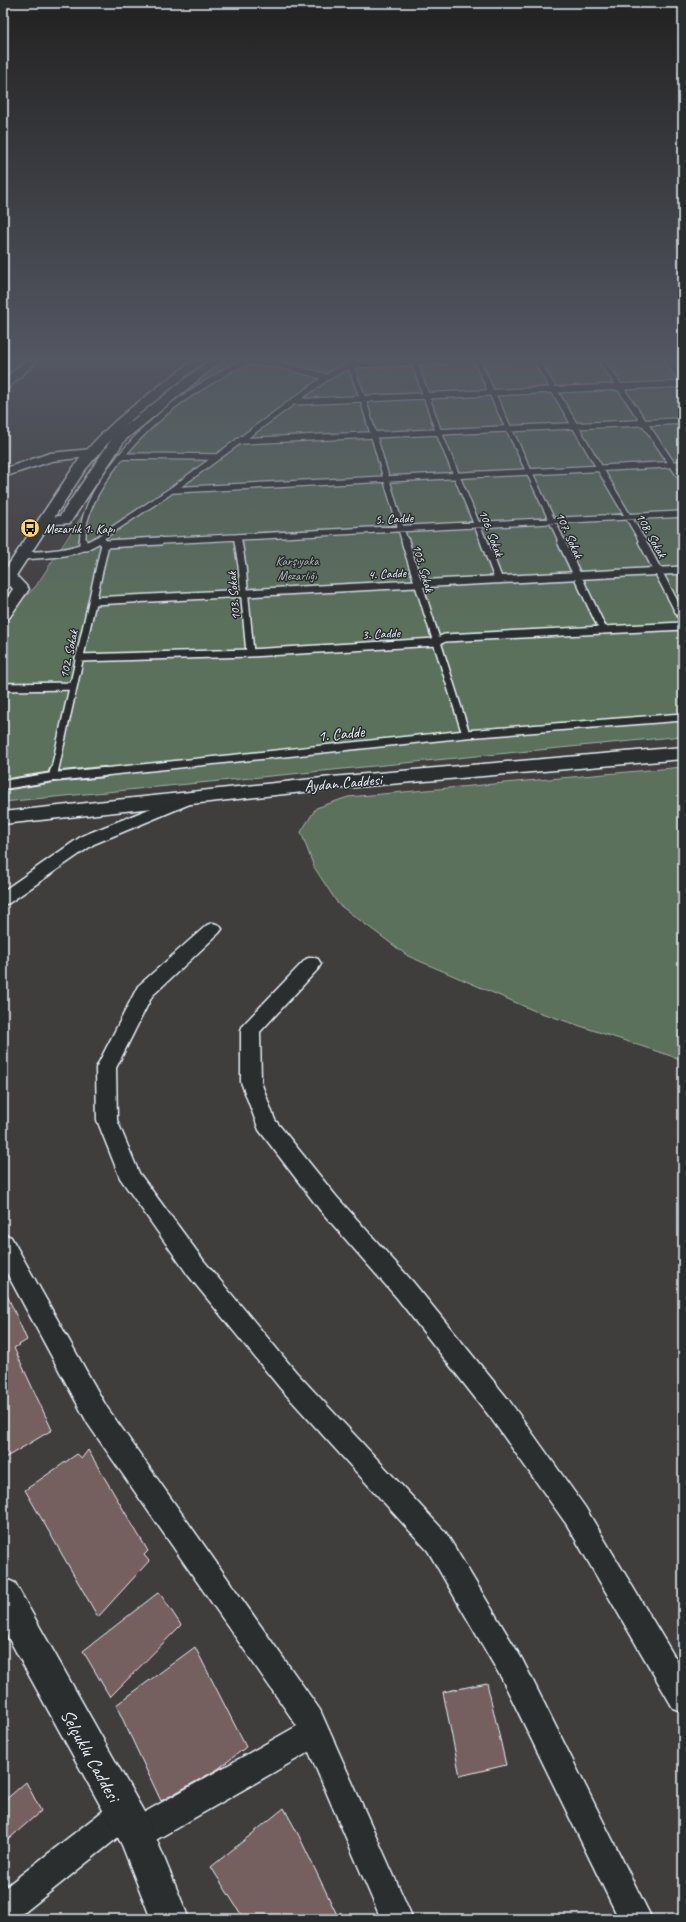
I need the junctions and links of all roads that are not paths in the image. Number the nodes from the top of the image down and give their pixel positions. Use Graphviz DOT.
graph roads {
  1 [pos="94,451"];
  2 [pos="111,451"];
  3 [pos="126,451"];
  4 [pos="227,451"];
  5 [pos="377,451"];
  6 [pos="446,451"];
  7 [pos="519,451"];
  8 [pos="590,451"];
  9 [pos="661,451"];
  10 [pos="92,453"];
  11 [pos="121,456"];
  12 [pos="218,457"];
  13 [pos="683,464"];
  14 [pos="671,465"];
  15 [pos="80,468"];
  16 [pos="600,468"];
  17 [pos="98,469"];
  18 [pos="530,472"];
  19 [pos="3,473"];
  20 [pos="457,476"];
  21 [pos="386,479"];
  22 [pos="683,480"];
  23 [pos="172,490"];
  24 [pos="683,514"];
  25 [pos="630,518"];
  26 [pos="46,521"];
  27 [pos="553,522"];
  28 [pos="478,526"];
  29 [pos="402,529"];
  30 [pos="237,537"];
  31 [pos="103,542"];
  32 [pos="86,547"];
  33 [pos="23,556"];
  34 [pos="683,570"];
  35 [pos="660,571"];
  36 [pos="575,574"];
  37 [pos="498,578"];
  38 [pos="6,581"];
  39 [pos="417,583"];
  40 [pos="244,593"];
  41 [pos="93,601"];
  42 [pos="3,615"];
  43 [pos="683,619"];
  44 [pos="683,626"];
  45 [pos="603,630"];
  46 [pos="436,642"];
  47 [pos="250,653"];
  48 [pos="79,658"];
  49 [pos="74,686"];
  50 [pos="3,687"];
  51 [pos="683,718"];
  52 [pos="466,734"];
  53 [pos="683,753"];
  54 [pos="53,777"];
  55 [pos="3,785"];
  56 [pos="194,797"];
  57 [pos="3,818"];
  58 [pos="17,887"];
  59 [pos="3,898"];
  60 [pos="3,910"];
  61 [pos="214,929"];
  62 [pos="312,964"];
  63 [pos="3,1244"];
  64 [pos="3,1595"];
  65 [pos="683,1698"];
  66 [pos="316,1732"];
  67 [pos="130,1824"];
  68 [pos="3,1905"];
  69 [pos="170,1919"];
  70 [pos="397,1919"];
  71 [pos="636,1919"];
  1 -- 10 [label="street"];
  2 -- 17 [label="street"];
  3 -- 11 [label="lane"];
  4 -- 12 [label="lane"];
  5 -- 21 [label="lane, 105. Sokak"];
  6 -- 20 [label="lane, 106. Sokak"];
  7 -- 18 [label="lane, 107. Sokak"];
  8 -- 16 [label="lane, 108. Sokak"];
  9 -- 14 [label="lane"];
  10 -- 15 [label="street"];
  10 -- 19 [label="street"];
  11 -- 12 [label="lane"];
  11 -- 32 [label="lane"];
  12 -- 23 [label="lane"];
  13 -- 14 [label="lane"];
  14 -- 16 [label="lane"];
  14 -- 22 [label="lane"];
  15 -- 17 [label="street"];
  15 -- 26 [label="street"];
  16 -- 18 [label="lane"];
  16 -- 25 [label="lane, 108. Sokak"];
  17 -- 26 [label="street"];
  18 -- 20 [label="lane"];
  18 -- 27 [label="lane, 107. Sokak"];
  20 -- 21 [label="lane"];
  20 -- 28 [label="lane, 106. Sokak"];
  21 -- 23 [label="lane"];
  21 -- 29 [label="lane, 105. Sokak"];
  23 -- 31 [label="lane"];
  24 -- 25 [label="lane, 5. Cadde"];
  25 -- 27 [label="lane, 5. Cadde"];
  25 -- 35 [label="lane, 108. Sokak"];
  26 -- 33 [label="street"];
  27 -- 28 [label="lane, 5. Cadde"];
  27 -- 36 [label="lane, 107. Sokak"];
  28 -- 29 [label="lane, 5. Cadde"];
  28 -- 37 [label="lane, 106. Sokak"];
  29 -- 30 [label="lane, 5. Cadde"];
  29 -- 39 [label="lane, 105. Sokak"];
  30 -- 31 [label="lane, 5. Cadde"];
  30 -- 40 [label="lane, 103. Sokak"];
  31 -- 32 [label="lane"];
  31 -- 41 [label="lane, 102. Sokak"];
  32 -- 33 [label="lane"];
  33 -- 38 [label="street"];
  34 -- 35 [label="lane, 4. Cadde"];
  35 -- 36 [label="lane, 4. Cadde"];
  35 -- 43 [label="lane, 108. Sokak"];
  36 -- 37 [label="lane, 4. Cadde"];
  36 -- 45 [label="lane, 107. Sokak"];
  37 -- 39 [label="lane, 4. Cadde"];
  38 -- 42 [label="street"];
  39 -- 40 [label="lane, 4. Cadde"];
  39 -- 46 [label="lane, 105. Sokak"];
  40 -- 41 [label="lane, 4. Cadde"];
  40 -- 47 [label="lane, 103. Sokak"];
  41 -- 48 [label="lane, 102. Sokak"];
  44 -- 45 [label="lane, 3. Cadde"];
  45 -- 46 [label="lane, 3. Cadde"];
  46 -- 47 [label="lane, 3. Cadde"];
  46 -- 52 [label="lane, 105. Sokak"];
  47 -- 48 [label="lane, 3. Cadde"];
  48 -- 49 [label="lane, 102. Sokak"];
  49 -- 50 [label="lane"];
  49 -- 54 [label="lane, 102. Sokak"];
  51 -- 52 [label="lane, 1. Cadde"];
  52 -- 54 [label="lane, 1. Cadde"];
  53 -- 56 [label="street, Aydan Caddesi"];
  54 -- 55 [label="lane, 1. Cadde"];
  56 -- 57 [label="street, Aydan Caddesi"];
  56 -- 58 [label="street"];
  58 -- 59 [label="street"];
  58 -- 60 [label="street"];
  61 -- 71 [label="street"];
  62 -- 65 [label="street"];
  63 -- 66 [label="street"];
  64 -- 67 [label="street, Selçuklu Caddesi"];
  66 -- 67 [label="street"];
  66 -- 70 [label="street"];
  67 -- 68 [label="street"];
  67 -- 69 [label="street, Selçuklu Caddesi"];
}
